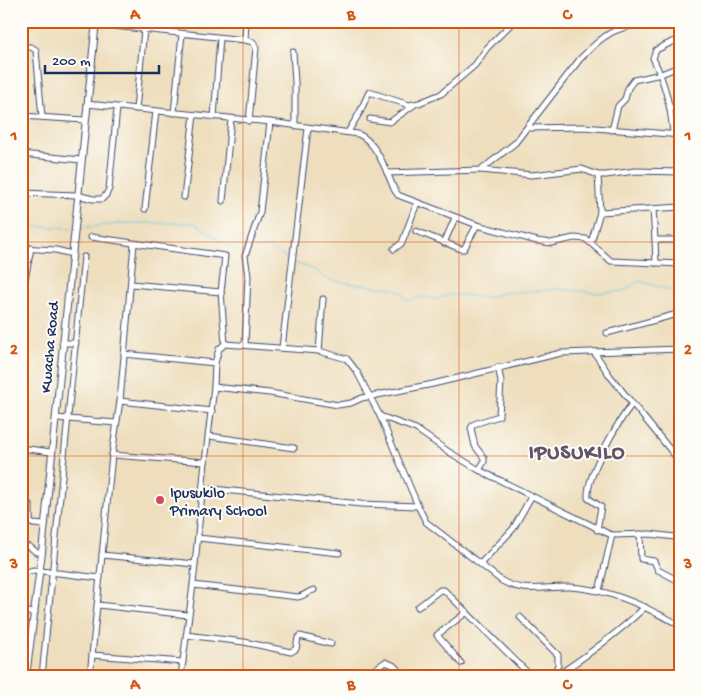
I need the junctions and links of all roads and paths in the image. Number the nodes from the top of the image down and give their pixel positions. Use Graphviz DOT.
graph roads {
  1 [pos="246,21"];
  2 [pos="514,21"];
  3 [pos="95,23"];
  4 [pos="681,26"];
  5 [pos="144,30"];
  6 [pos="182,34"];
  7 [pos="220,38"];
  8 [pos="245,40"];
  9 [pos="681,40"];
  10 [pos="21,48"];
  11 [pos="293,52"];
  12 [pos="681,66"];
  13 [pos="661,74"];
  14 [pos="681,101"];
  15 [pos="87,104"];
  16 [pos="414,105"];
  17 [pos="117,108"];
  18 [pos="136,109"];
  19 [pos="671,109"];
  20 [pos="156,111"];
  21 [pos="174,113"];
  22 [pos="194,115"];
  23 [pos="21,116"];
  24 [pos="42,117"];
  25 [pos="214,117"];
  26 [pos="232,119"];
  27 [pos="370,119"];
  28 [pos="85,120"];
  29 [pos="249,121"];
  30 [pos="270,122"];
  31 [pos="296,126"];
  32 [pos="308,128"];
  33 [pos="528,128"];
  34 [pos="612,130"];
  35 [pos="348,132"];
  36 [pos="673,134"];
  37 [pos="681,135"];
  38 [pos="21,154"];
  39 [pos="81,160"];
  40 [pos="481,170"];
  41 [pos="681,172"];
  42 [pos="387,173"];
  43 [pos="598,175"];
  44 [pos="21,193"];
  45 [pos="77,195"];
  46 [pos="184,197"];
  47 [pos="224,201"];
  48 [pos="417,203"];
  49 [pos="681,208"];
  50 [pos="145,209"];
  51 [pos="653,209"];
  52 [pos="600,212"];
  53 [pos="455,218"];
  54 [pos="477,225"];
  55 [pos="416,231"];
  56 [pos="90,238"];
  57 [pos="655,240"];
  58 [pos="681,240"];
  59 [pos="444,243"];
  60 [pos="591,243"];
  61 [pos="134,244"];
  62 [pos="21,248"];
  63 [pos="31,248"];
  64 [pos="394,249"];
  65 [pos="72,254"];
  66 [pos="84,257"];
  67 [pos="656,263"];
  68 [pos="681,264"];
  69 [pos="131,284"];
  70 [pos="22,290"];
  71 [pos="221,292"];
  72 [pos="323,300"];
  73 [pos="678,314"];
  74 [pos="21,315"];
  75 [pos="607,333"];
  76 [pos="681,337"];
  77 [pos="62,342"];
  78 [pos="76,344"];
  79 [pos="225,344"];
  80 [pos="245,345"];
  81 [pos="282,348"];
  82 [pos="681,349"];
  83 [pos="319,351"];
  84 [pos="594,352"];
  85 [pos="124,354"];
  86 [pos="215,363"];
  87 [pos="498,367"];
  88 [pos="214,387"];
  89 [pos="370,396"];
  90 [pos="120,401"];
  91 [pos="632,404"];
  92 [pos="212,411"];
  93 [pos="380,416"];
  94 [pos="56,418"];
  95 [pos="68,419"];
  96 [pos="116,423"];
  97 [pos="208,436"];
  98 [pos="21,448"];
  99 [pos="294,448"];
  100 [pos="51,452"];
  101 [pos="112,454"];
  102 [pos="205,462"];
  103 [pos="681,463"];
  104 [pos="479,470"];
  105 [pos="203,488"];
  106 [pos="532,497"];
  107 [pos="21,499"];
  108 [pos="46,504"];
  109 [pos="59,505"];
  110 [pos="418,506"];
  111 [pos="44,525"];
  112 [pos="597,530"];
  113 [pos="44,533"];
  114 [pos="681,533"];
  115 [pos="56,534"];
  116 [pos="640,534"];
  117 [pos="612,535"];
  118 [pos="198,538"];
  119 [pos="21,546"];
  120 [pos="42,552"];
  121 [pos="339,553"];
  122 [pos="102,555"];
  123 [pos="480,563"];
  124 [pos="195,564"];
  125 [pos="39,570"];
  126 [pos="52,573"];
  127 [pos="21,574"];
  128 [pos="100,578"];
  129 [pos="681,582"];
  130 [pos="193,585"];
  131 [pos="314,590"];
  132 [pos="599,591"];
  133 [pos="98,605"];
  134 [pos="418,607"];
  135 [pos="646,607"];
  136 [pos="21,612"];
  137 [pos="467,612"];
  138 [pos="35,613"];
  139 [pos="188,615"];
  140 [pos="520,617"];
  141 [pos="681,617"];
  142 [pos="674,622"];
  143 [pos="681,627"];
  144 [pos="186,635"];
  145 [pos="331,644"];
  146 [pos="21,650"];
  147 [pos="30,650"];
  148 [pos="92,655"];
  149 [pos="182,662"];
  150 [pos="462,663"];
  151 [pos="26,676"];
  152 [pos="42,676"];
  153 [pos="90,676"];
  154 [pos="181,676"];
  155 [pos="372,676"];
  156 [pos="404,676"];
  157 [pos="531,676"];
  158 [pos="555,676"];
  1 -- 8 [label="street"];
  2 -- 16 [label="street"];
  3 -- 5 [label="street"];
  3 -- 15 [label="main road, Kwacha Road"];
  4 -- 33 [label="street"];
  5 -- 6 [label="street"];
  5 -- 18 [label="street"];
  6 -- 7 [label="street"];
  6 -- 21 [label="street"];
  7 -- 8 [label="street"];
  7 -- 25 [label="street"];
  8 -- 29 [label="street"];
  9 -- 13 [label="street"];
  10 -- 24 [label="street"];
  11 -- 31 [label="street"];
  12 -- 13 [label="street"];
  13 -- 19 [label="street"];
  13 -- 34 [label="street"];
  14 -- 19 [label="street"];
  15 -- 17 [label="street"];
  15 -- 28 [label="main road, Kwacha Road"];
  16 -- 27 [label="street"];
  16 -- 35 [label="street"];
  17 -- 18 [label="street"];
  17 -- 45 [label="street"];
  18 -- 20 [label="street"];
  19 -- 36 [label="street"];
  20 -- 21 [label="street"];
  20 -- 50 [label="street"];
  21 -- 22 [label="street"];
  22 -- 25 [label="street"];
  22 -- 46 [label="street"];
  23 -- 24 [label="street"];
  24 -- 28 [label="street"];
  25 -- 26 [label="street"];
  26 -- 29 [label="street"];
  26 -- 47 [label="street"];
  28 -- 39 [label="main road, Kwacha Road"];
  29 -- 30 [label="street"];
  30 -- 31 [label="street"];
  30 -- 80 [label="street"];
  31 -- 32 [label="street"];
  32 -- 35 [label="street"];
  32 -- 81 [label="street"];
  33 -- 34 [label="street"];
  33 -- 40 [label="street"];
  34 -- 36 [label="street"];
  35 -- 42 [label="street"];
  36 -- 37 [label="street"];
  38 -- 39 [label="street"];
  39 -- 45 [label="main road, Kwacha Road"];
  40 -- 42 [label="street"];
  40 -- 43 [label="street"];
  41 -- 43 [label="street"];
  42 -- 48 [label="street"];
  43 -- 52 [label="street"];
  44 -- 45 [label="street"];
  45 -- 65 [label="main road, Kwacha Road"];
  48 -- 53 [label="street"];
  48 -- 64 [label="street"];
  49 -- 51 [label="street"];
  51 -- 52 [label="street"];
  51 -- 57 [label="street"];
  52 -- 60 [label="street"];
  53 -- 54 [label="street"];
  53 -- 59 [label="street"];
  54 -- 59 [label="street"];
  54 -- 60 [label="street"];
  55 -- 59 [label="street"];
  56 -- 61 [label="street"];
  57 -- 58 [label="street"];
  57 -- 67 [label="street"];
  60 -- 67 [label="street"];
  61 -- 69 [label="street"];
  61 -- 71 [label="street"];
  62 -- 63 [label="street"];
  63 -- 65 [label="street"];
  63 -- 70 [label="street"];
  65 -- 77 [label="main road, Kwacha Road"];
  66 -- 78 [label="street"];
  67 -- 68 [label="street"];
  69 -- 71 [label="street"];
  69 -- 85 [label="street"];
  70 -- 74 [label="street"];
  71 -- 79 [label="street"];
  72 -- 83 [label="street"];
  73 -- 75 [label="street"];
  73 -- 76 [label="street"];
  77 -- 78 [label="street"];
  77 -- 94 [label="main road, Kwacha Road"];
  78 -- 95 [label="street"];
  79 -- 80 [label="street"];
  79 -- 86 [label="street"];
  80 -- 81 [label="street"];
  81 -- 83 [label="street"];
  82 -- 84 [label="street"];
  83 -- 89 [label="street"];
  84 -- 87 [label="street"];
  84 -- 91 [label="street"];
  85 -- 86 [label="street"];
  85 -- 90 [label="street"];
  86 -- 88 [label="street"];
  87 -- 89 [label="street"];
  87 -- 104 [label="street"];
  88 -- 89 [label="street"];
  88 -- 92 [label="street"];
  89 -- 93 [label="street"];
  90 -- 92 [label="street"];
  90 -- 96 [label="street"];
  91 -- 103 [label="street"];
  91 -- 112 [label="street"];
  92 -- 97 [label="street"];
  93 -- 104 [label="street"];
  93 -- 110 [label="street"];
  94 -- 95 [label="street"];
  94 -- 100 [label="main road, Kwacha Road"];
  95 -- 96 [label="street"];
  95 -- 109 [label="street"];
  96 -- 101 [label="street"];
  97 -- 99 [label="street"];
  97 -- 102 [label="street"];
  98 -- 100 [label="street"];
  100 -- 108 [label="main road, Kwacha Road"];
  101 -- 102 [label="street"];
  101 -- 122 [label="street"];
  102 -- 105 [label="street"];
  104 -- 106 [label="street"];
  105 -- 110 [label="street"];
  105 -- 118 [label="street"];
  106 -- 112 [label="street"];
  106 -- 123 [label="street"];
  107 -- 111 [label="street"];
  108 -- 109 [label="street"];
  108 -- 111 [label="main road, Kwacha Road"];
  109 -- 115 [label="street"];
  110 -- 123 [label="street"];
  111 -- 113 [label="main road, Kwacha Road"];
  112 -- 117 [label="street"];
  113 -- 115 [label="street"];
  113 -- 120 [label="main road, Kwacha Road"];
  114 -- 116 [label="street"];
  115 -- 126 [label="street"];
  116 -- 117 [label="street"];
  116 -- 129 [label="street"];
  117 -- 132 [label="street"];
  118 -- 121 [label="street"];
  118 -- 124 [label="street"];
  119 -- 120 [label="street"];
  120 -- 125 [label="main road, Kwacha Road"];
  122 -- 124 [label="street"];
  122 -- 128 [label="street"];
  123 -- 132 [label="street"];
  124 -- 130 [label="street"];
  125 -- 126 [label="street"];
  125 -- 127 [label="street"];
  125 -- 138 [label="main road, Kwacha Road"];
  126 -- 128 [label="street"];
  126 -- 152 [label="street"];
  128 -- 133 [label="street"];
  130 -- 131 [label="street"];
  130 -- 139 [label="street"];
  132 -- 135 [label="street"];
  133 -- 139 [label="street"];
  133 -- 148 [label="street"];
  134 -- 137 [label="street"];
  135 -- 142 [label="street"];
  135 -- 158 [label="street"];
  136 -- 138 [label="street"];
  137 -- 150 [label="street"];
  137 -- 157 [label="street"];
  138 -- 147 [label="main road, Kwacha Road"];
  139 -- 144 [label="street"];
  140 -- 158 [label="street"];
  141 -- 142 [label="street"];
  142 -- 143 [label="street"];
  144 -- 145 [label="street"];
  144 -- 149 [label="street"];
  146 -- 147 [label="street"];
  147 -- 151 [label="main road, Kwacha Road"];
  148 -- 149 [label="street"];
  148 -- 153 [label="street"];
  149 -- 154 [label="street"];
  155 -- 156 [label="street"];
}
